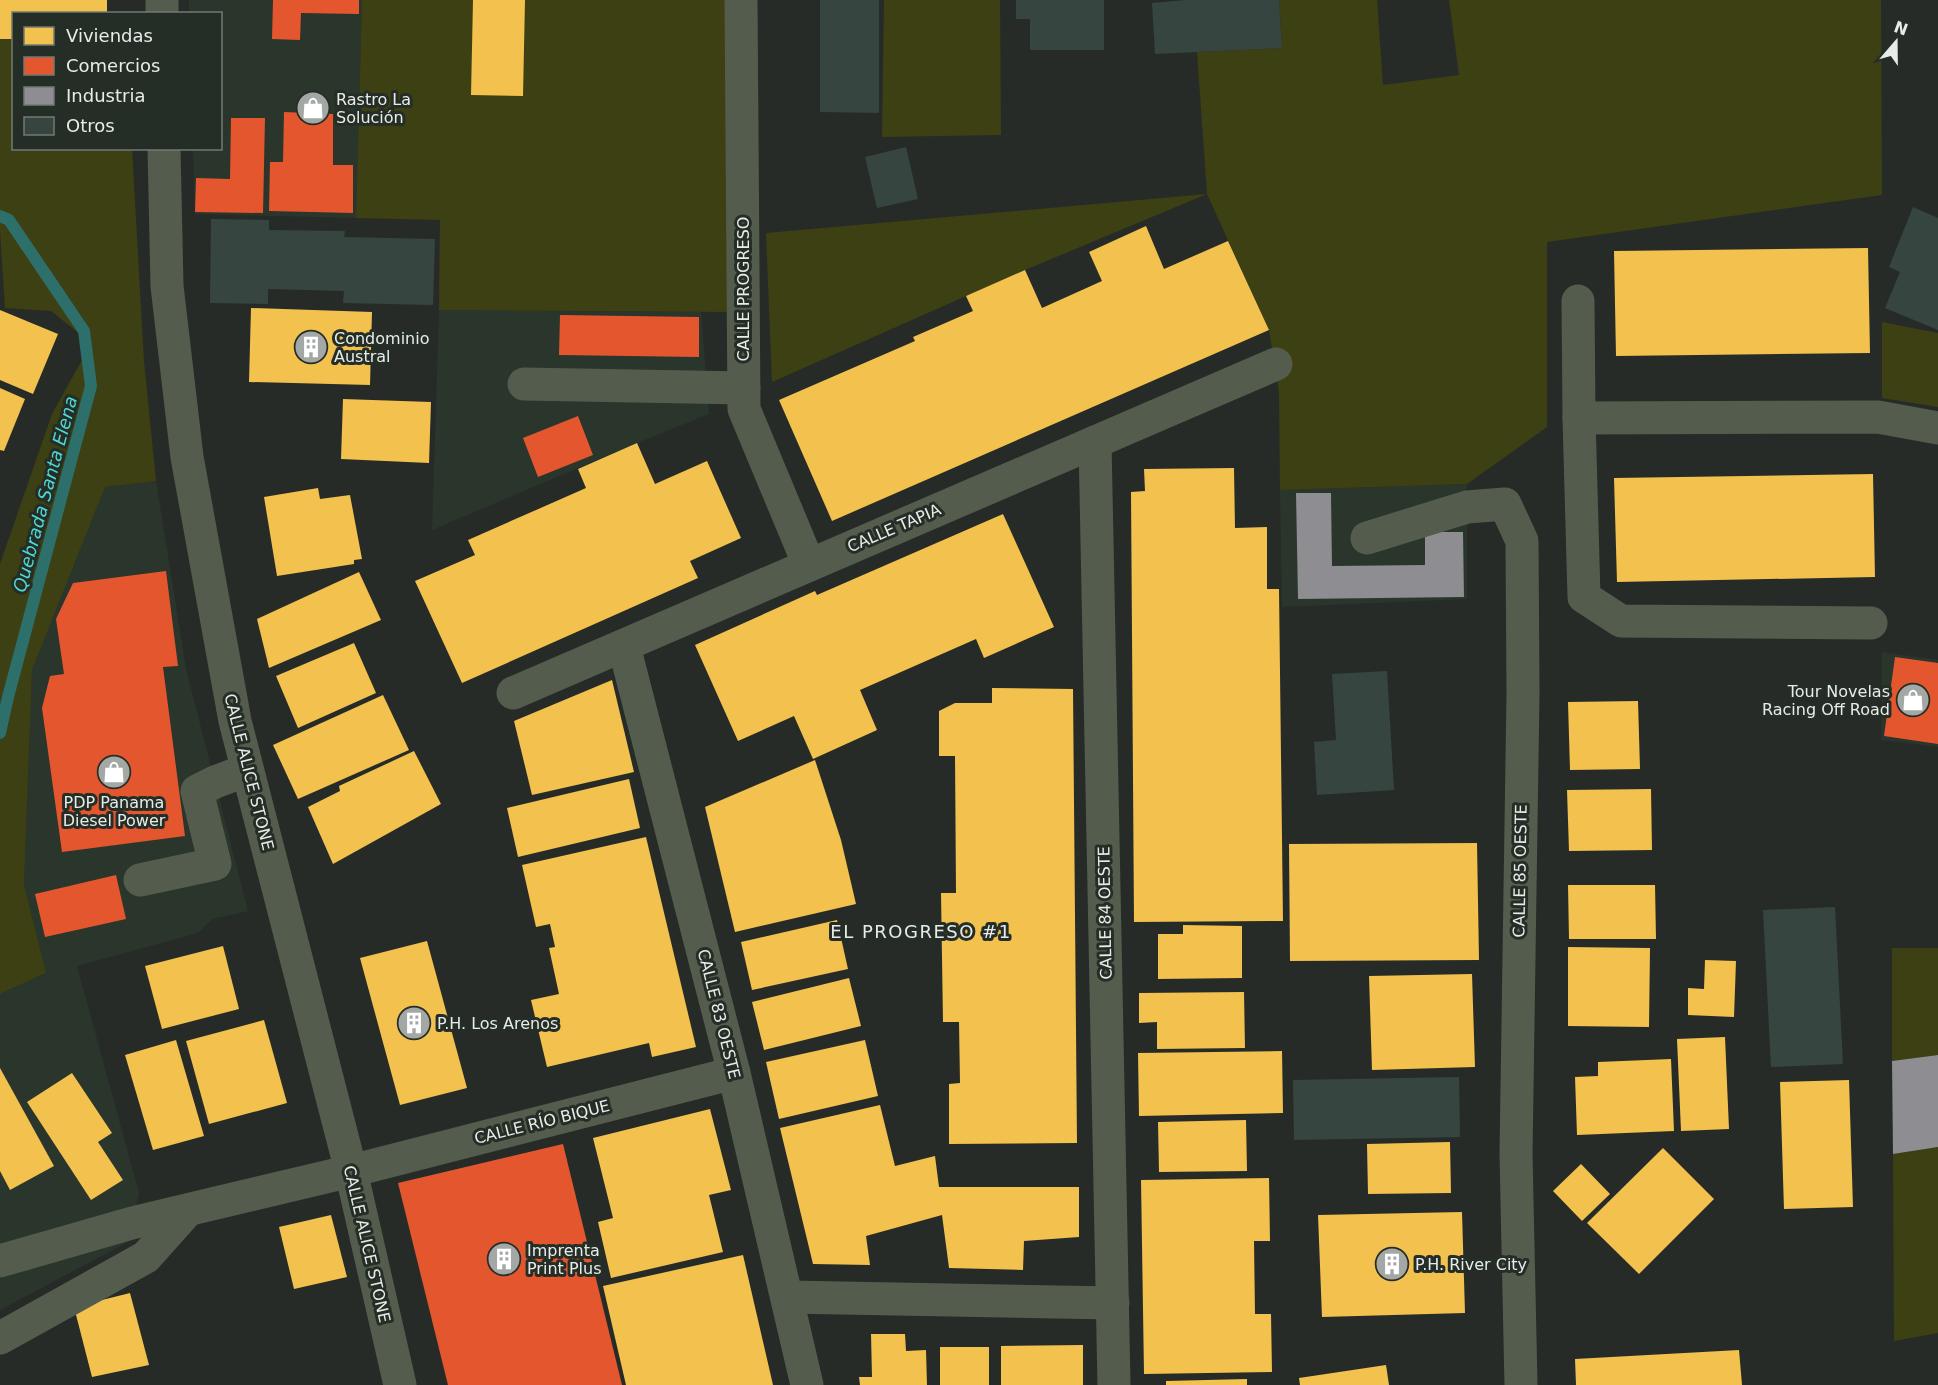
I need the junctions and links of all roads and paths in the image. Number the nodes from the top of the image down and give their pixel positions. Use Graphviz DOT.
graph roads {
  1 [pos="741,0"];
  2 [pos="164,150"];
  3 [pos="1578,301"];
  4 [pos="1276,364"];
  5 [pos="524,384"];
  6 [pos="744,388"];
  7 [pos="1579,418"];
  8 [pos="1938,428"];
  9 [pos="1095,442"];
  10 [pos="1367,538"];
  11 [pos="809,565"];
  12 [pos="1871,623"];
  13 [pos="624,646"];
  14 [pos="513,693"];
  15 [pos="247,770"];
  16 [pos="140,880"];
  17 [pos="734,1073"];
  18 [pos="351,1172"];
  19 [pos="188,1210"];
  20 [pos="0,1261"];
  21 [pos="787,1297"];
  22 [pos="1113,1303"];
  23 [pos="0,1338"];
  24 [pos="400,1385"];
  25 [pos="807,1385"];
  26 [pos="1114,1385"];
  27 [pos="1521,1385"];
  1 -- 6 [label="street, CALLE PROGRESO"];
  2 -- 15 [label="street, CALLE ALICE STONE"];
  3 -- 7 [label="street"];
  4 -- 9 [label="street, CALLE TAPIA"];
  5 -- 6 [label="street"];
  6 -- 11 [label="street, CALLE PROGRESO"];
  7 -- 8 [label="street"];
  7 -- 12 [label="street"];
  9 -- 11 [label="street, CALLE TAPIA"];
  9 -- 22 [label="street, CALLE 84 OESTE"];
  10 -- 27 [label="street, CALLE 85 OESTE"];
  11 -- 13 [label="street, CALLE TAPIA"];
  13 -- 14 [label="street, CALLE TAPIA"];
  13 -- 17 [label="street, CALLE 83 OESTE"];
  15 -- 16 [label="street"];
  15 -- 18 [label="street, CALLE ALICE STONE"];
  17 -- 18 [label="street, CALLE RÍO BIQUE"];
  17 -- 21 [label="street, CALLE 83 OESTE"];
  18 -- 19 [label="street, CALLE RÍO BIQUE"];
  18 -- 24 [label="street, CALLE ALICE STONE"];
  19 -- 20 [label="street, CALLE RÍO BIQUE"];
  19 -- 23 [label="street"];
  21 -- 22 [label="street"];
  21 -- 25 [label="street, CALLE 83 OESTE"];
  22 -- 26 [label="street, CALLE 84 OESTE"];
}
